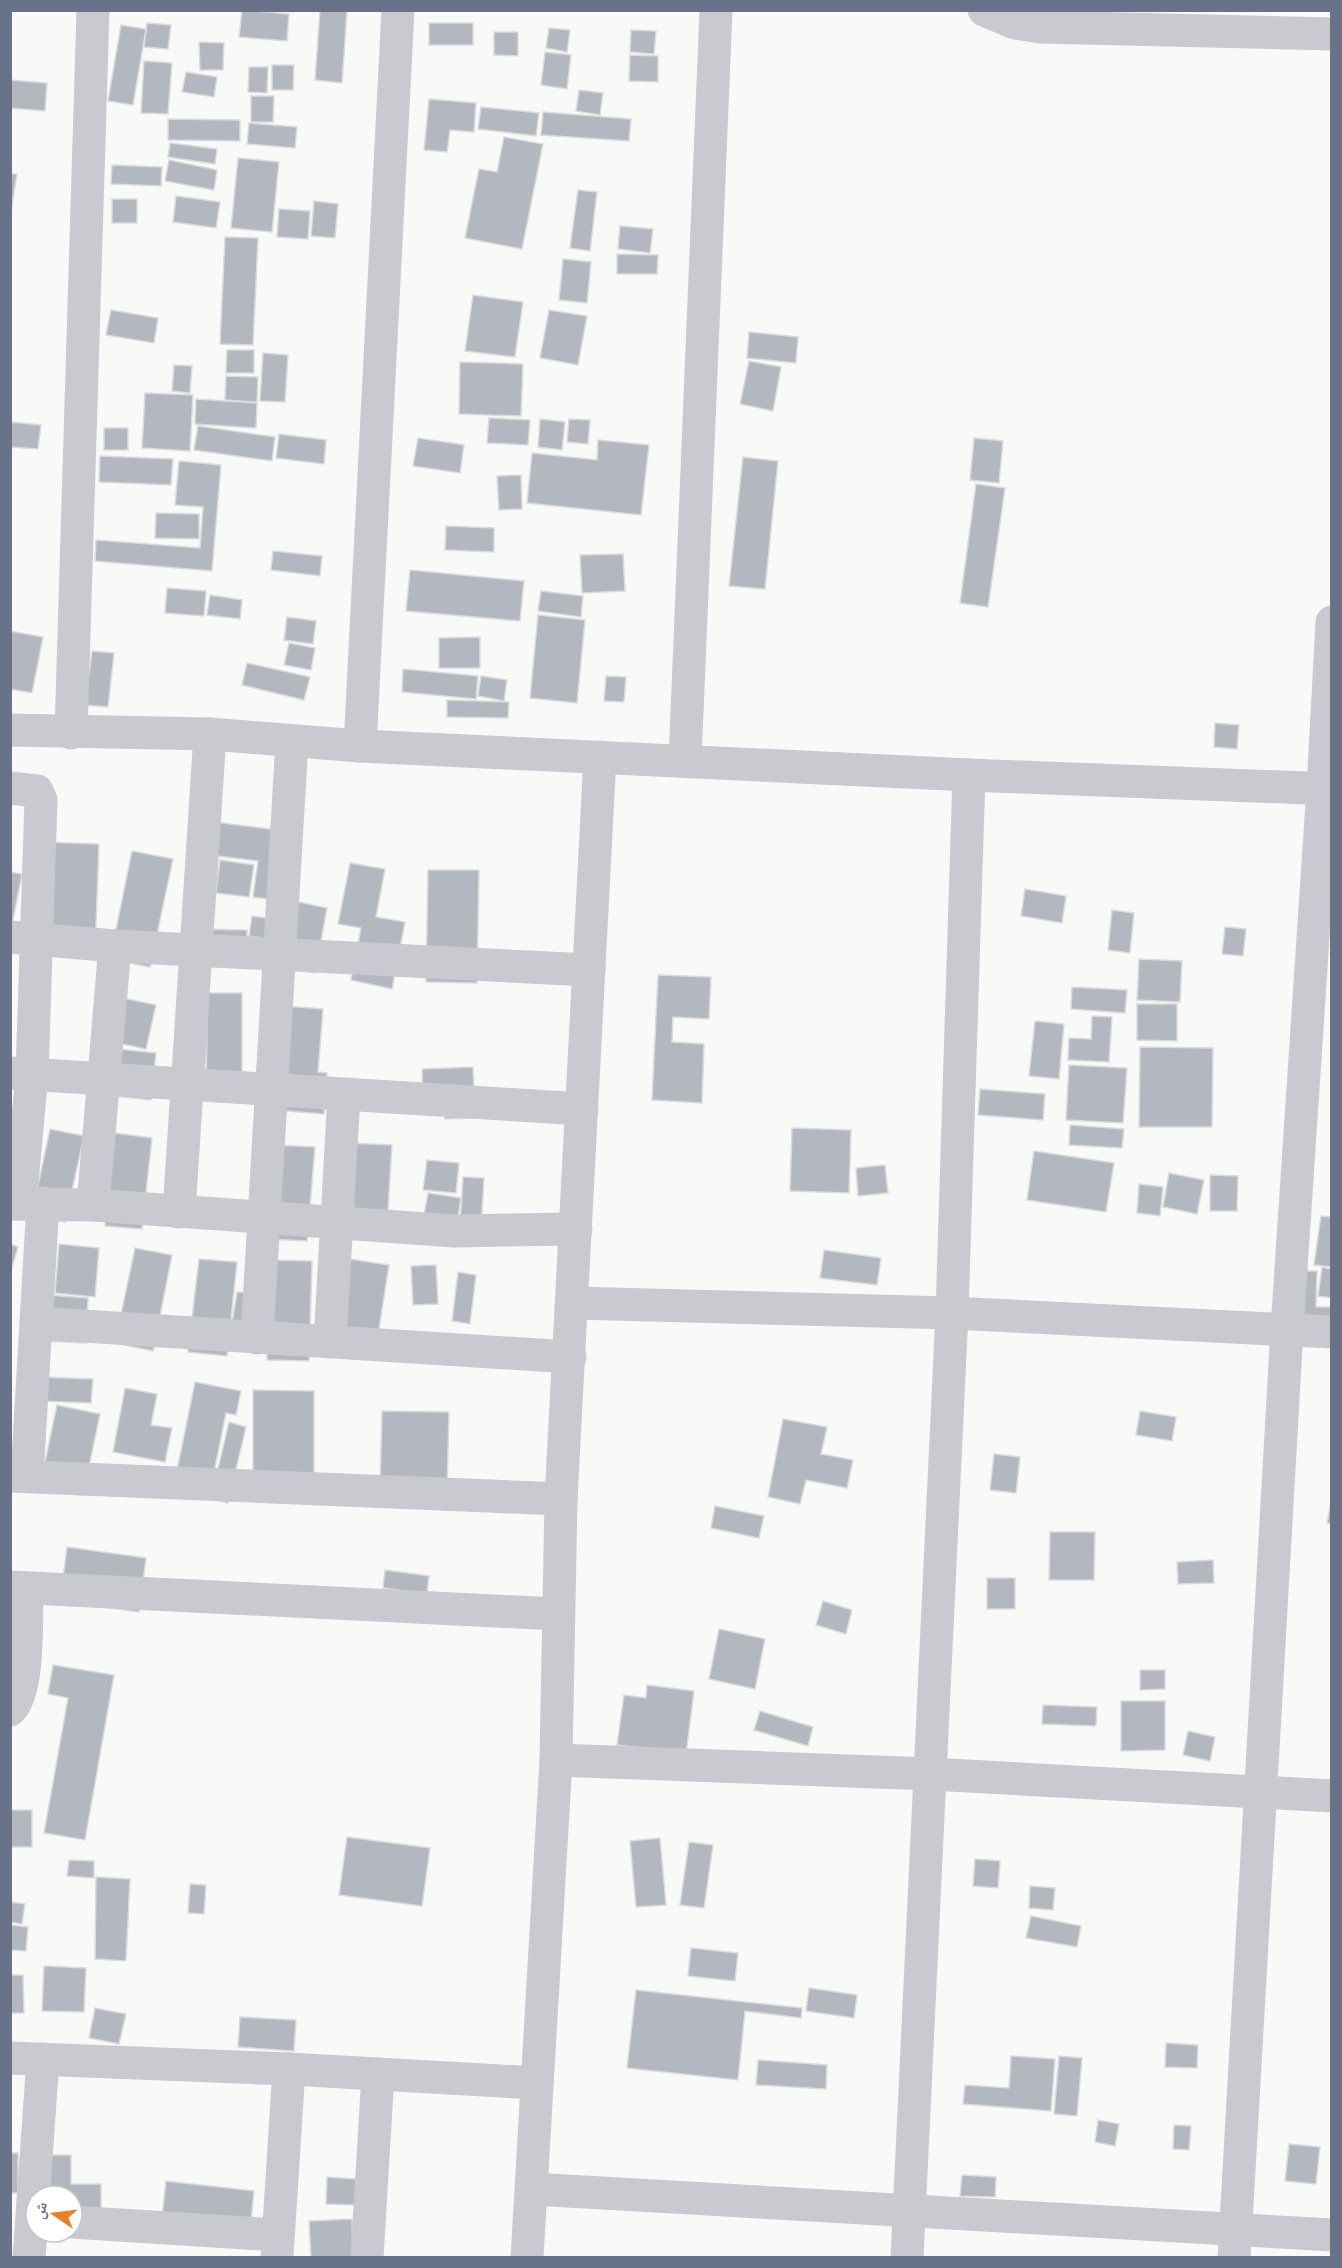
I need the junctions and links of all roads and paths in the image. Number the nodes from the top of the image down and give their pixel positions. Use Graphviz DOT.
graph roads {
  1 [pos="93,10"];
  2 [pos="398,10"];
  3 [pos="716,10"];
  4 [pos="984,10"];
  5 [pos="1015,17"];
  6 [pos="1332,34"];
  7 [pos="1332,622"];
  8 [pos="10,730"];
  9 [pos="71,733"];
  10 [pos="210,734"];
  11 [pos="292,741"];
  12 [pos="360,746"];
  13 [pos="600,757"];
  14 [pos="685,761"];
  15 [pos="969,775"];
  16 [pos="10,788"];
  17 [pos="1328,789"];
  18 [pos="24,938"];
  19 [pos="115,946"];
  20 [pos="196,950"];
  21 [pos="279,954"];
  22 [pos="589,970"];
  23 [pos="21,1073"];
  24 [pos="103,1080"];
  25 [pos="188,1086"];
  26 [pos="272,1090"];
  27 [pos="345,1095"];
  28 [pos="582,1109"];
  29 [pos="25,1204"];
  30 [pos="93,1205"];
  31 [pos="179,1212"];
  32 [pos="263,1218"];
  33 [pos="337,1222"];
  34 [pos="576,1229"];
  35 [pos="573,1303"];
  36 [pos="952,1313"];
  37 [pos="36,1323"];
  38 [pos="1287,1329"];
  39 [pos="1332,1332"];
  40 [pos="256,1338"];
  41 [pos="330,1342"];
  42 [pos="570,1358"];
  43 [pos="19,1476"];
  44 [pos="561,1499"];
  45 [pos="19,1588"];
  46 [pos="557,1614"];
  47 [pos="10,1710"];
  48 [pos="556,1760"];
  49 [pos="931,1774"];
  50 [pos="1262,1791"];
  51 [pos="1332,1796"];
  52 [pos="10,2058"];
  53 [pos="43,2059"];
  54 [pos="289,2069"];
  55 [pos="378,2074"];
  56 [pos="537,2083"];
  57 [pos="30,2184"];
  58 [pos="532,2189"];
  59 [pos="910,2211"];
  60 [pos="84,2223"];
  61 [pos="1332,2235"];
  62 [pos="1235,2245"];
  63 [pos="278,2246"];
  64 [pos="367,2258"];
  65 [pos="527,2258"];
  66 [pos="907,2258"];
  1 -- 9 [label="street"];
  2 -- 12 [label="street"];
  3 -- 14 [label="street"];
  4 -- 5 [label="street"];
  5 -- 6 [label="street"];
  7 -- 17 [label="street"];
  8 -- 9 [label="street"];
  9 -- 10 [label="street"];
  10 -- 11 [label="street"];
  10 -- 20 [label="street"];
  11 -- 12 [label="street"];
  11 -- 21 [label="street"];
  12 -- 13 [label="street"];
  13 -- 14 [label="street"];
  13 -- 22 [label="street"];
  14 -- 15 [label="street"];
  15 -- 17 [label="street"];
  15 -- 36 [label="street"];
  16 -- 18 [label="street"];
  17 -- 38 [label="street"];
  18 -- 19 [label="street"];
  18 -- 23 [label="street"];
  19 -- 20 [label="street"];
  19 -- 24 [label="street"];
  20 -- 21 [label="street"];
  20 -- 25 [label="street"];
  21 -- 22 [label="street"];
  21 -- 26 [label="street"];
  22 -- 28 [label="street"];
  23 -- 24 [label="street"];
  23 -- 29 [label="street"];
  24 -- 25 [label="street"];
  24 -- 30 [label="street"];
  25 -- 26 [label="street"];
  25 -- 31 [label="street"];
  26 -- 27 [label="street"];
  26 -- 32 [label="street"];
  27 -- 28 [label="street"];
  27 -- 33 [label="street"];
  28 -- 34 [label="street"];
  29 -- 30 [label="street"];
  29 -- 37 [label="street"];
  30 -- 31 [label="street"];
  31 -- 32 [label="street"];
  32 -- 33 [label="street"];
  32 -- 40 [label="street"];
  33 -- 34 [label="street"];
  33 -- 41 [label="street"];
  34 -- 35 [label="street"];
  35 -- 36 [label="street"];
  35 -- 42 [label="street"];
  36 -- 38 [label="street"];
  36 -- 49 [label="street"];
  37 -- 40 [label="street"];
  37 -- 43 [label="street"];
  38 -- 39 [label="street"];
  38 -- 50 [label="street"];
  40 -- 41 [label="street"];
  41 -- 42 [label="street"];
  42 -- 44 [label="street"];
  43 -- 44 [label="street"];
  44 -- 46 [label="street"];
  45 -- 46 [label="street"];
  45 -- 47 [label="street"];
  46 -- 48 [label="street"];
  48 -- 49 [label="street"];
  48 -- 56 [label="street"];
  49 -- 50 [label="street"];
  49 -- 59 [label="street"];
  50 -- 51 [label="street"];
  50 -- 62 [label="street"];
  52 -- 53 [label="street"];
  53 -- 54 [label="street"];
  53 -- 57 [label="street"];
  54 -- 55 [label="street"];
  54 -- 63 [label="street"];
  55 -- 56 [label="street"];
  55 -- 64 [label="street"];
  56 -- 58 [label="street"];
  58 -- 59 [label="street"];
  58 -- 65 [label="street"];
  59 -- 62 [label="street"];
  59 -- 66 [label="street"];
  60 -- 63 [label="street"];
  61 -- 62 [label="street"];
}
